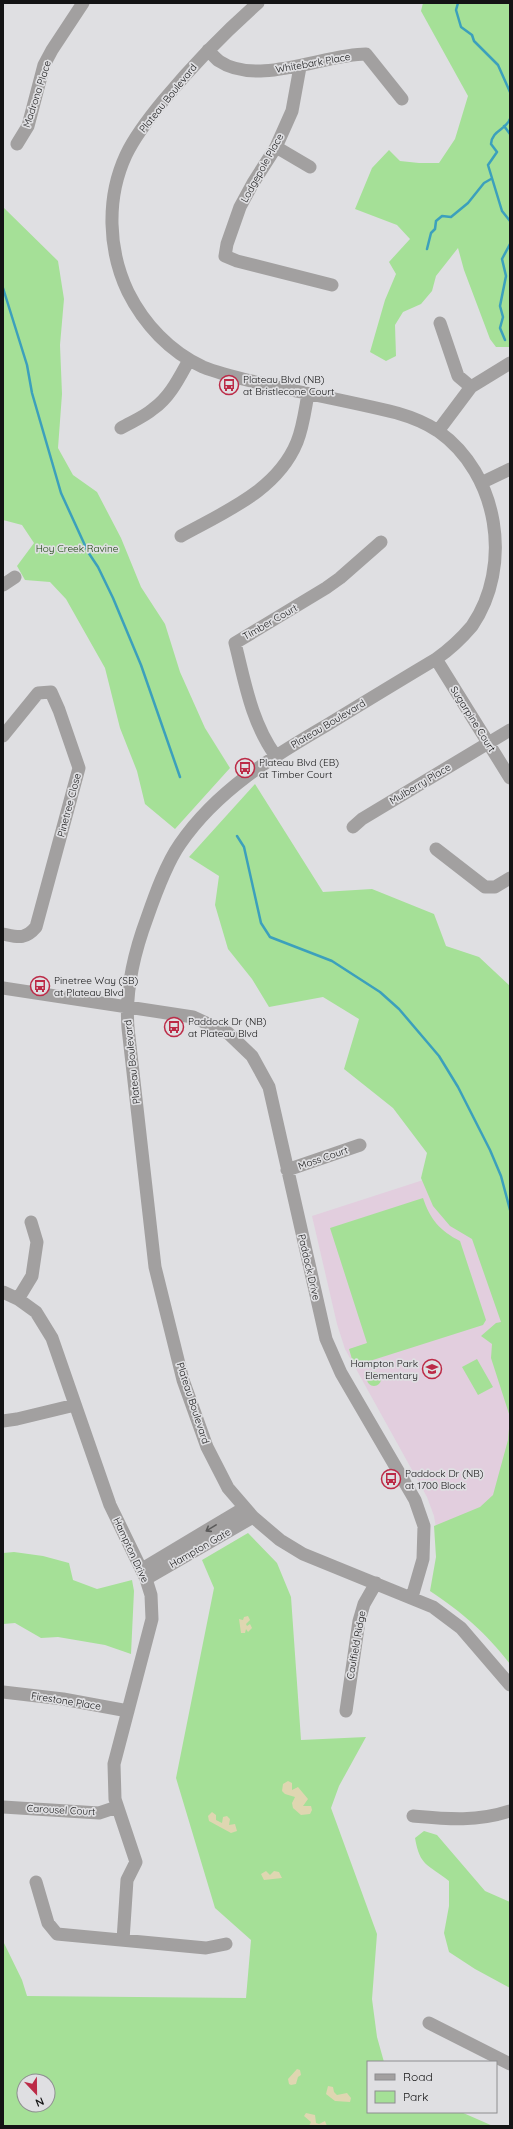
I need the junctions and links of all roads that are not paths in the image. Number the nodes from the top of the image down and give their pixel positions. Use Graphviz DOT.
graph roads {
  1 [pos="83,3"];
  2 [pos="258,3"];
  3 [pos="208,50"];
  4 [pos="300,66"];
  5 [pos="402,99"];
  6 [pos="17,144"];
  7 [pos="276,147"];
  8 [pos="310,167"];
  9 [pos="332,285"];
  10 [pos="440,323"];
  11 [pos="189,360"];
  12 [pos="510,363"];
  13 [pos="471,387"];
  14 [pos="308,394"];
  15 [pos="121,428"];
  16 [pos="438,431"];
  17 [pos="510,469"];
  18 [pos="482,482"];
  19 [pos="181,536"];
  20 [pos="380,542"];
  21 [pos="15,577"];
  22 [pos="3,585"];
  23 [pos="436,659"];
  24 [pos="510,730"];
  25 [pos="3,736"];
  26 [pos="488,743"];
  27 [pos="275,755"];
  28 [pos="510,778"];
  29 [pos="353,827"];
  30 [pos="436,849"];
  31 [pos="510,878"];
  32 [pos="3,934"];
  33 [pos="3,988"];
  34 [pos="128,1007"];
  35 [pos="360,1145"];
  36 [pos="287,1170"];
  37 [pos="31,1222"];
  38 [pos="3,1292"];
  39 [pos="18,1299"];
  40 [pos="75,1405"];
  41 [pos="3,1420"];
  42 [pos="249,1513"];
  43 [pos="144,1574"];
  44 [pos="376,1583"];
  45 [pos="412,1597"];
  46 [pos="510,1685"];
  47 [pos="3,1692"];
  48 [pos="128,1711"];
  49 [pos="346,1711"];
  50 [pos="3,1807"];
  51 [pos="117,1807"];
  52 [pos="510,1811"];
  53 [pos="413,1816"];
  54 [pos="36,1882"];
  55 [pos="123,1940"];
  56 [pos="226,1944"];
  57 [pos="429,2023"];
  58 [pos="510,2064"];
  1 -- 6 [label="street, Madrona Place"];
  2 -- 3 [label="street, Plateau Boulevard"];
  3 -- 4 [label="street, Whitebark Place"];
  3 -- 11 [label="street, Plateau Boulevard"];
  4 -- 5 [label="street, Whitebark Place"];
  4 -- 7 [label="street, Lodgepole Place"];
  7 -- 8 [label="street"];
  7 -- 9 [label="street, Lodgepole Place"];
  10 -- 13 [label="street"];
  11 -- 14 [label="street, Plateau Boulevard"];
  11 -- 15 [label="street"];
  12 -- 13 [label="street"];
  13 -- 16 [label="street"];
  14 -- 16 [label="street, Plateau Boulevard"];
  14 -- 19 [label="street"];
  16 -- 18 [label="street, Plateau Boulevard"];
  17 -- 18 [label="street"];
  18 -- 23 [label="street, Plateau Boulevard"];
  20 -- 27 [label="street, Timber Court"];
  21 -- 22 [label="street"];
  23 -- 26 [label="street, Sugarpine Court"];
  23 -- 27 [label="street, Plateau Boulevard"];
  24 -- 26 [label="street, Mulberry Place"];
  25 -- 32 [label="street, Pinetree Close"];
  26 -- 28 [label="street, Sugarpine Court"];
  26 -- 29 [label="street, Mulberry Place"];
  27 -- 34 [label="street, Plateau Boulevard"];
  30 -- 31 [label="street"];
  33 -- 34 [label="street, Paddock Drive"];
  34 -- 36 [label="street, Paddock Drive"];
  34 -- 42 [label="street, Plateau Boulevard"];
  35 -- 36 [label="street, Moss Court"];
  36 -- 45 [label="street, Paddock Drive"];
  37 -- 39 [label="street"];
  38 -- 39 [label="street, Hampton Drive"];
  39 -- 40 [label="street, Hampton Drive"];
  40 -- 41 [label="street"];
  40 -- 43 [label="street, Hampton Drive"];
  42 -- 43 [label="street, Hampton Gate"];
  42 -- 44 [label="street, Plateau Boulevard"];
  43 -- 48 [label="street, Hampton Drive"];
  44 -- 45 [label="street, Plateau Boulevard"];
  44 -- 49 [label="street, Caulfield Ridge"];
  45 -- 46 [label="street, Plateau Boulevard"];
  47 -- 48 [label="street, Firestone Place"];
  48 -- 51 [label="street, Hampton Drive"];
  50 -- 51 [label="street, Carousel Court"];
  51 -- 55 [label="street, Hampton Drive"];
  52 -- 53 [label="street"];
  54 -- 55 [label="street"];
  55 -- 56 [label="street"];
  57 -- 58 [label="street"];
}
